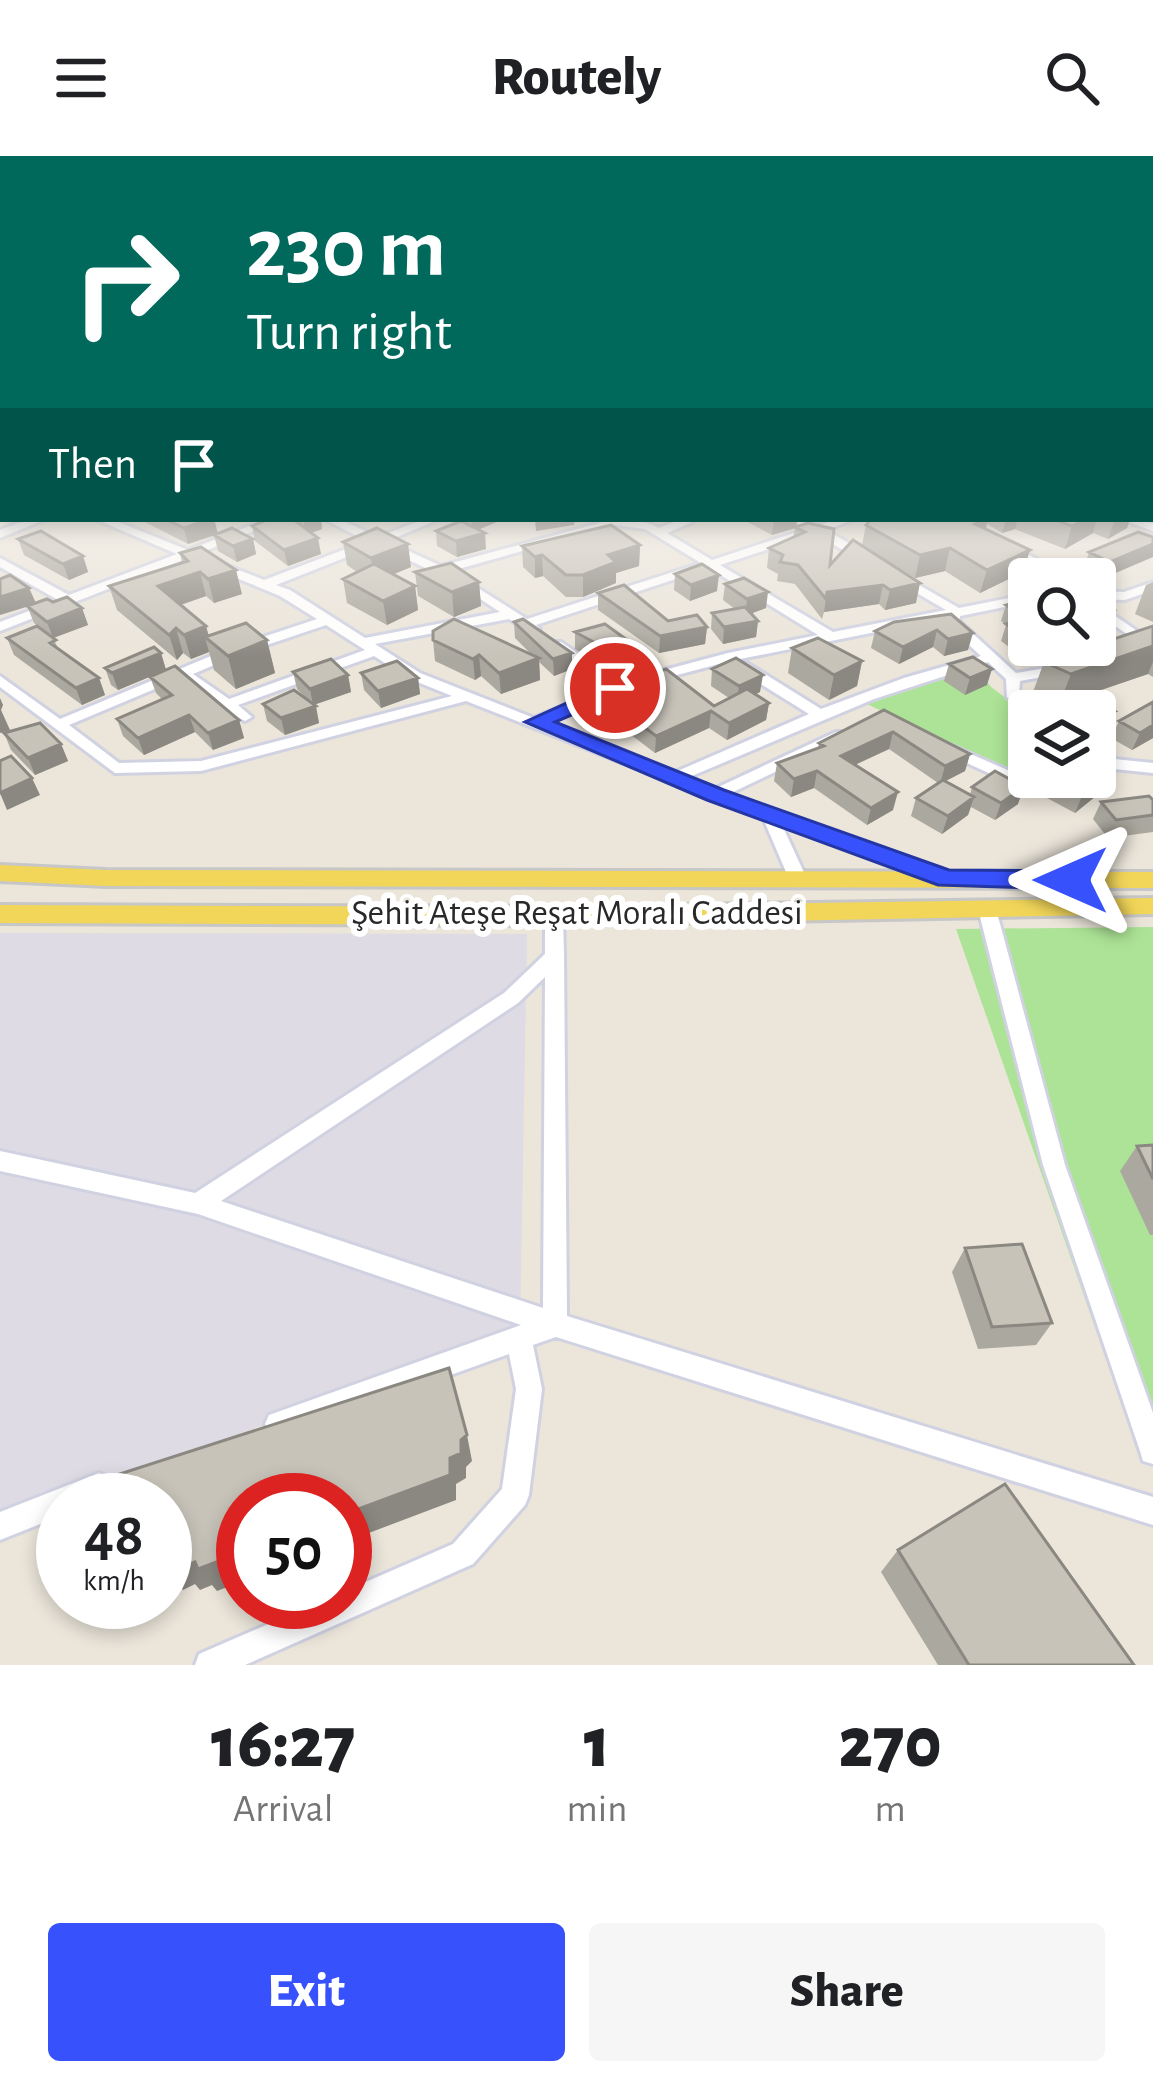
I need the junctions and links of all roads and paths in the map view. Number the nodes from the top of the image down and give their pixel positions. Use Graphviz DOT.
graph roads {
  1 [pos="32,522"];
  2 [pos="108,522"];
  3 [pos="270,522"];
  4 [pos="337,522"];
  5 [pos="426,522"];
  6 [pos="602,522"];
  7 [pos="634,522"];
  8 [pos="685,522"];
  9 [pos="803,522"];
  10 [pos="840,522"];
  11 [pos="818,529"];
  12 [pos="658,532"];
  13 [pos="0,534"];
  14 [pos="378,539"];
  15 [pos="1001,544"];
  16 [pos="1019,554"];
  17 [pos="185,556"];
  18 [pos="1024,558"];
  19 [pos="1027,558"];
  20 [pos="0,562"];
  21 [pos="876,564"];
  22 [pos="717,565"];
  23 [pos="440,570"];
  24 [pos="896,575"];
  25 [pos="266,584"];
  26 [pos="1153,586"];
  27 [pos="1116,596"];
  28 [pos="70,601"];
  29 [pos="1008,602"];
  30 [pos="954,610"];
  31 [pos="512,614"];
  32 [pos="1116,620"];
  33 [pos="326,621"];
  34 [pos="526,624"];
  35 [pos="0,627"];
  36 [pos="829,636"];
  37 [pos="1149,641"];
  38 [pos="367,647"];
  39 [pos="1121,649"];
  40 [pos="728,657"];
  41 [pos="991,658"];
  42 [pos="1078,667"];
  43 [pos="184,674"];
  44 [pos="1013,678"];
  45 [pos="0,680"];
  46 [pos="615,688"];
  47 [pos="1012,690"];
  48 [pos="469,696"];
  49 [pos="848,701"];
  50 [pos="226,705"];
  51 [pos="819,714"];
  52 [pos="880,716"];
  53 [pos="245,717"];
  54 [pos="536,722"];
  55 [pos="54,723"];
  56 [pos="859,726"];
  57 [pos="35,730"];
  58 [pos="934,742"];
  59 [pos="1116,763"];
  60 [pos="1153,768"];
  61 [pos="1008,776"];
  62 [pos="674,778"];
  63 [pos="716,795"];
  64 [pos="769,814"];
  65 [pos="0,873"];
  66 [pos="798,879"];
  67 [pos="947,879"];
  68 [pos="1153,880"];
  69 [pos="1153,906"];
  70 [pos="987,909"];
  71 [pos="0,914"];
  72 [pos="554,916"];
  73 [pos="555,955"];
  74 [pos="0,1161"];
  75 [pos="198,1204"];
  76 [pos="555,1324"];
  77 [pos="519,1337"];
  78 [pos="255,1432"];
  79 [pos="1153,1446"];
  80 [pos="36,1511"];
  81 [pos="1153,1511"];
  82 [pos="0,1526"];
  83 [pos="210,1665"];
  1 -- 13 [label="street"];
  2 -- 17 [label="street"];
  3 -- 17 [label="street"];
  4 -- 14 [label="street"];
  5 -- 14 [label="street"];
  6 -- 23 [label="street"];
  7 -- 12 [label="street"];
  8 -- 12 [label="street"];
  9 -- 11 [label="street"];
  10 -- 11 [label="street"];
  11 -- 21 [label="street"];
  11 -- 22 [label="street"];
  12 -- 22 [label="street"];
  14 -- 23 [label="street"];
  14 -- 25 [label="street"];
  15 -- 16 [label="street"];
  16 -- 18 [label="street"];
  16 -- 19 [label="street"];
  17 -- 25 [label="street"];
  17 -- 28 [label="street"];
  20 -- 28 [label="street"];
  22 -- 34 [label="street"];
  22 -- 36 [label="street"];
  23 -- 31 [label="street"];
  24 -- 30 [label="street"];
  25 -- 33 [label="street"];
  26 -- 27 [label="street"];
  28 -- 35 [label="street"];
  29 -- 30 [label="street"];
  30 -- 36 [label="street"];
  30 -- 41 [label="street"];
  31 -- 34 [label="street"];
  31 -- 38 [label="street"];
  32 -- 37 [label="street"];
  33 -- 38 [label="street"];
  33 -- 43 [label="street"];
  34 -- 46 [label="street"];
  36 -- 40 [label="street"];
  37 -- 39 [label="street"];
  38 -- 48 [label="street"];
  38 -- 50 [label="street"];
  40 -- 46 [label="street"];
  40 -- 51 [label="street"];
  41 -- 44 [label="street"];
  41 -- 49 [label="street"];
  42 -- 44 [label="street"];
  43 -- 50 [label="street"];
  43 -- 55 [label="street"];
  44 -- 47 [label="street"];
  45 -- 55 [label="street"];
  46 -- 54 [label="street"];
  48 -- 54 [label="street"];
  48 -- 55 [label="street"];
  49 -- 51 [label="street"];
  49 -- 52 [label="street"];
  50 -- 53 [label="street"];
  51 -- 62 [label="street"];
  54 -- 62 [label="street"];
  55 -- 57 [label="street"];
  56 -- 63 [label="street"];
  58 -- 61 [label="street"];
  59 -- 60 [label="street"];
  62 -- 63 [label="street"];
  63 -- 64 [label="street"];
  64 -- 66 [label="street"];
  64 -- 67 [label="street"];
  65 -- 66 [label="main road"];
  66 -- 67 [label="main road"];
  67 -- 68 [label="main road"];
  69 -- 70 [label="main road, Şehit Ateşe Reşat Moralı Caddesi"];
  70 -- 72 [label="main road, Şehit Ateşe Reşat Moralı Caddesi"];
  70 -- 79 [label="street"];
  71 -- 72 [label="main road, Şehit Ateşe Reşat Moralı Caddesi"];
  72 -- 73 [label="street"];
  73 -- 75 [label="street"];
  73 -- 76 [label="street"];
  74 -- 75 [label="street"];
  75 -- 76 [label="street"];
  76 -- 77 [label="street"];
  76 -- 81 [label="street"];
  77 -- 78 [label="street"];
  77 -- 83 [label="street"];
  80 -- 82 [label="street"];
}
